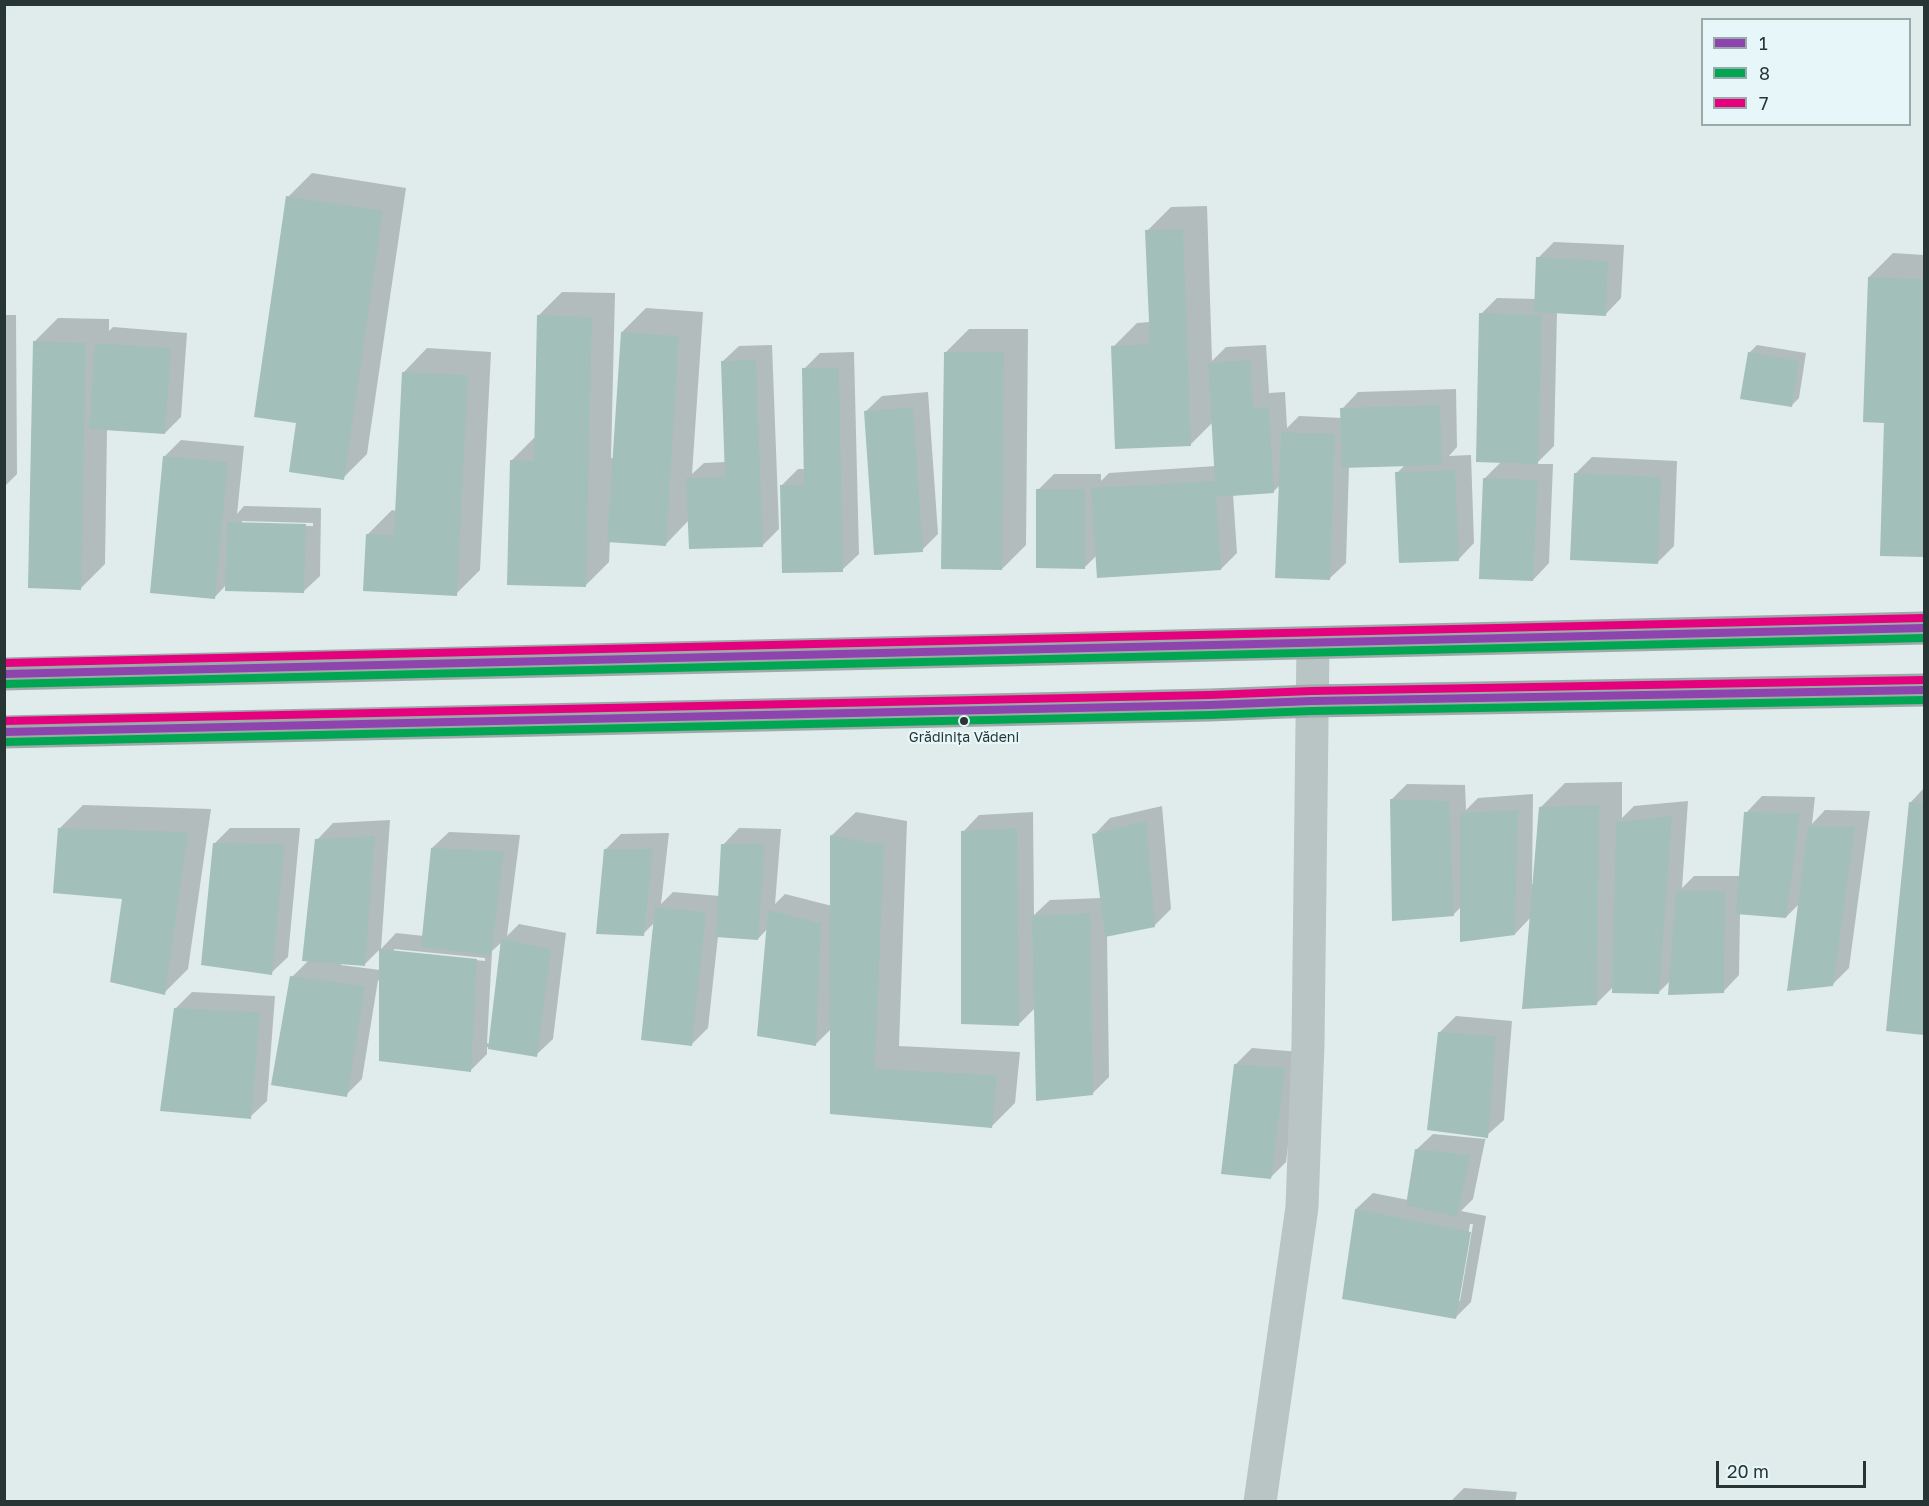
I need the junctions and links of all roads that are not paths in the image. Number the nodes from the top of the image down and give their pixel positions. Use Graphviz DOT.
graph roads {
  1 [pos="1924,627"];
  2 [pos="1313,643"];
  3 [pos="4,674"];
  4 [pos="1924,690"];
  5 [pos="1311,701"];
  6 [pos="4,732"];
  7 [pos="1260,1502"];
  1 -- 2 [label="main road"];
  2 -- 3 [label="main road"];
  2 -- 5 [label="street"];
  4 -- 5 [label="main road"];
  5 -- 6 [label="main road"];
  5 -- 7 [label="street"];
}
